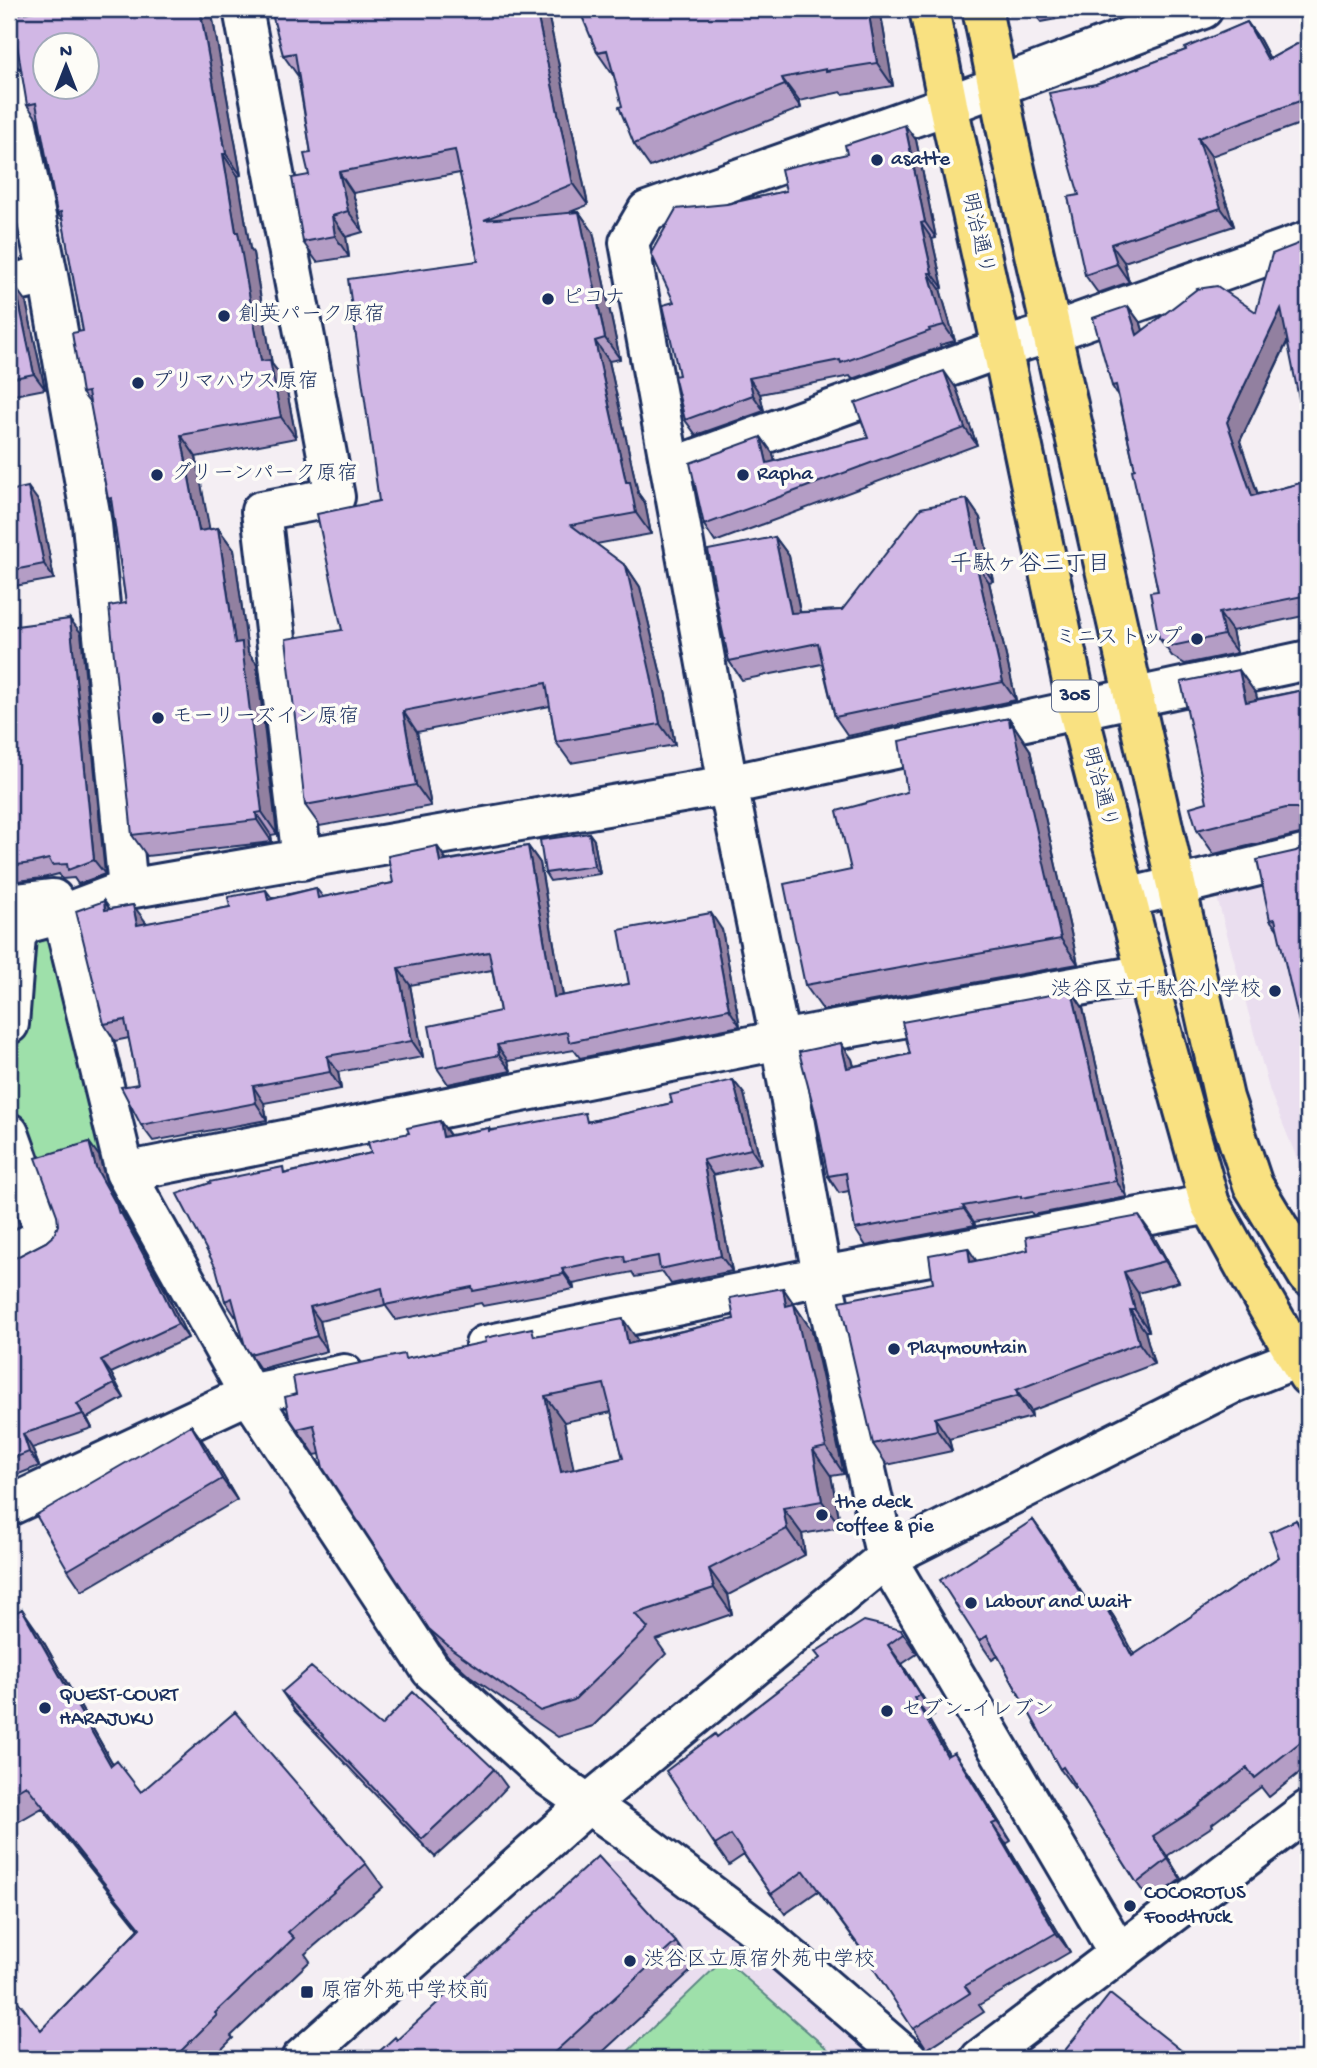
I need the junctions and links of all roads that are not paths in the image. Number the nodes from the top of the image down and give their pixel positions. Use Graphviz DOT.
graph roads {
  1 [pos="57,9"];
  2 [pos="243,9"];
  3 [pos="929,9"];
  4 [pos="982,9"];
  5 [pos="1203,9"];
  6 [pos="9,18"];
  7 [pos="9,86"];
  8 [pos="998,86"];
  9 [pos="948,105"];
  10 [pos="1308,241"];
  11 [pos="48,275"];
  12 [pos="9,284"];
  13 [pos="1053,331"];
  14 [pos="1002,348"];
  15 [pos="670,468"];
  16 [pos="1308,660"];
  17 [pos="1135,698"];
  18 [pos="1078,710"];
  19 [pos="728,785"];
  20 [pos="1308,854"];
  21 [pos="302,859"];
  22 [pos="1177,886"];
  23 [pos="128,889"];
  24 [pos="1127,898"];
  25 [pos="9,904"];
  26 [pos="62,914"];
  27 [pos="1146,974"];
  28 [pos="9,1024"];
  29 [pos="780,1040"];
  30 [pos="9,1133"];
  31 [pos="125,1172"];
  32 [pos="1210,1203"];
  33 [pos="9,1255"];
  34 [pos="822,1276"];
  35 [pos="1308,1276"];
  36 [pos="454,1352"];
  37 [pos="1305,1362"];
  38 [pos="372,1369"];
  39 [pos="249,1394"];
  40 [pos="9,1506"];
  41 [pos="886,1558"];
  42 [pos="589,1803"];
  43 [pos="1308,1810"];
  44 [pos="1119,1954"];
  45 [pos="301,2059"];
  46 [pos="908,2059"];
  47 [pos="980,2059"];
  1 -- 6 [label="street"];
  2 -- 21 [label="street"];
  3 -- 9 [label="main road, 明治通り / 305"];
  4 -- 8 [label="main road"];
  5 -- 8 [label="street"];
  7 -- 11 [label="street"];
  8 -- 9 [label="street"];
  8 -- 13 [label="main road"];
  9 -- 14 [label="main road, 明治通り / 305"];
  9 -- 15 [label="street"];
  10 -- 13 [label="street"];
  11 -- 12 [label="street"];
  11 -- 23 [label="street"];
  13 -- 14 [label="street"];
  13 -- 17 [label="main road"];
  14 -- 15 [label="street"];
  14 -- 18 [label="main road, 明治通り / 305"];
  15 -- 19 [label="street"];
  16 -- 17 [label="street"];
  17 -- 18 [label="street"];
  17 -- 22 [label="main road"];
  18 -- 19 [label="street"];
  18 -- 24 [label="main road, 明治通り / 305"];
  19 -- 21 [label="street"];
  19 -- 29 [label="street"];
  20 -- 22 [label="street"];
  21 -- 23 [label="street"];
  22 -- 24 [label="street"];
  22 -- 35 [label="main road"];
  23 -- 26 [label="street"];
  24 -- 27 [label="main road, 明治通り / 305"];
  25 -- 26 [label="street"];
  26 -- 28 [label="street"];
  26 -- 31 [label="street"];
  27 -- 29 [label="street"];
  27 -- 32 [label="main road, 明治通り / 305"];
  29 -- 31 [label="street"];
  29 -- 34 [label="street"];
  30 -- 33 [label="street"];
  31 -- 39 [label="street"];
  32 -- 34 [label="street"];
  32 -- 37 [label="main road, 明治通り / 305"];
  34 -- 36 [label="street"];
  34 -- 41 [label="street"];
  37 -- 41 [label="street"];
  38 -- 39 [label="street"];
  39 -- 40 [label="street"];
  39 -- 42 [label="street"];
  41 -- 42 [label="street"];
  41 -- 44 [label="street"];
  42 -- 45 [label="street"];
  42 -- 46 [label="street"];
  43 -- 44 [label="street"];
  44 -- 47 [label="street"];
}
